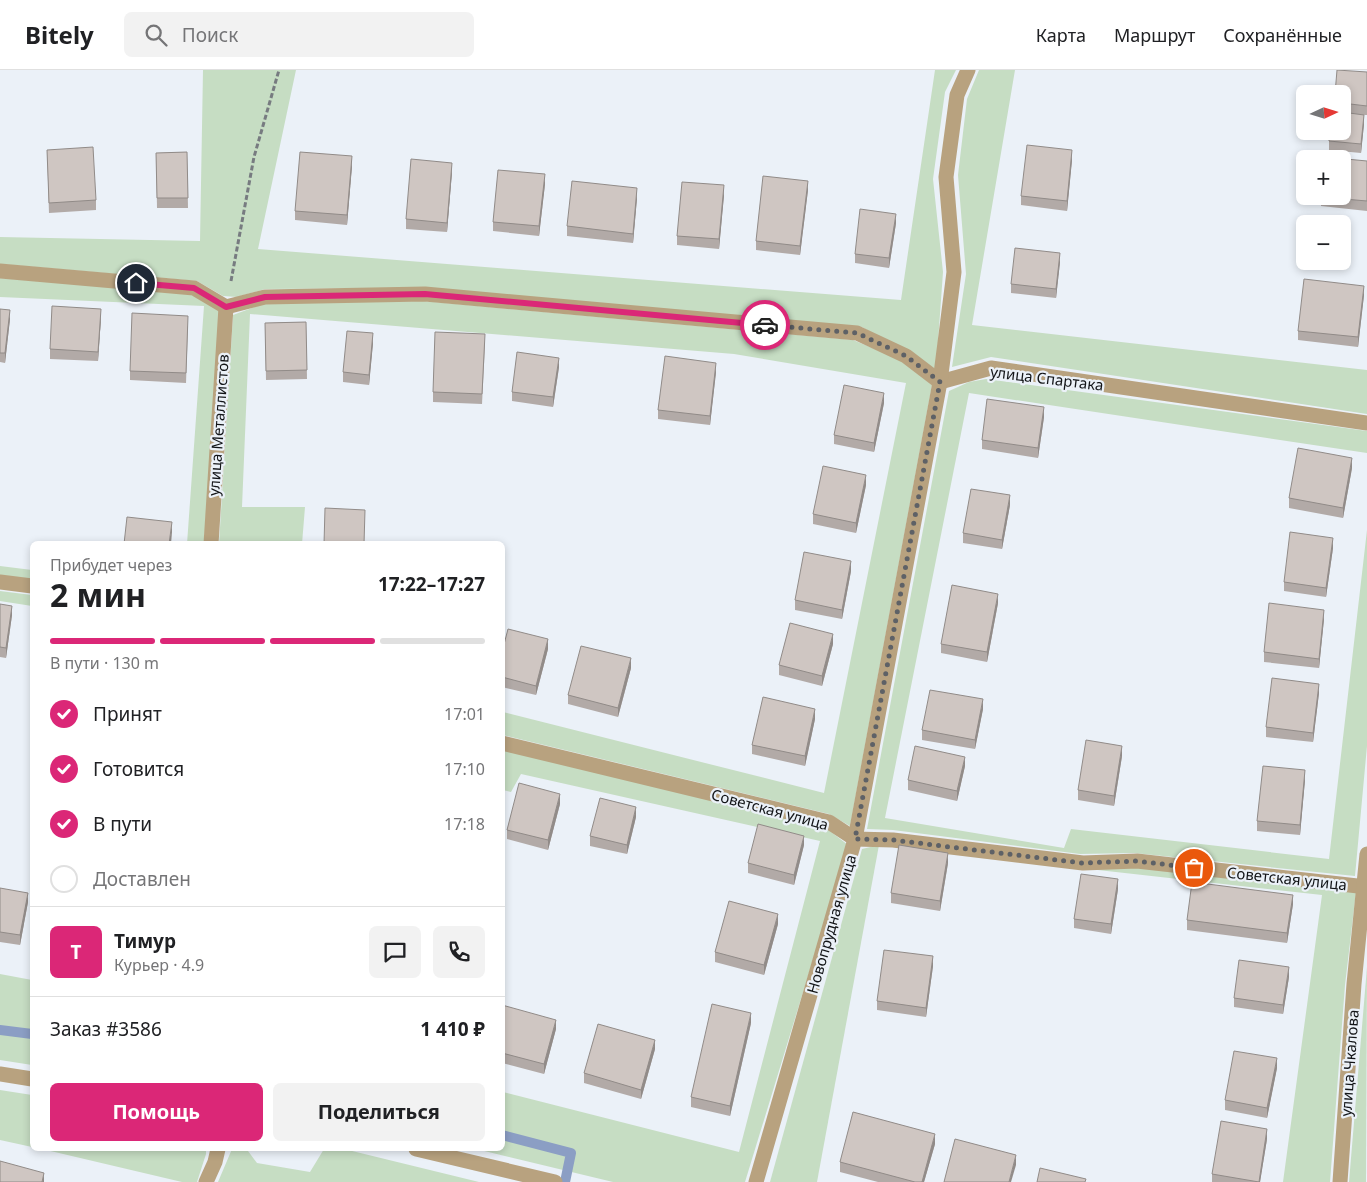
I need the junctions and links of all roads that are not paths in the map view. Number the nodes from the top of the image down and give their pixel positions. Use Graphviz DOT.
graph roads {
  1 [pos="968,70"];
  2 [pos="0,271"];
  3 [pos="226,307"];
  4 [pos="940,382"];
  5 [pos="1367,423"];
  6 [pos="211,541"];
  7 [pos="0,582"];
  8 [pos="30,586"];
  9 [pos="505,744"];
  10 [pos="855,839"];
  11 [pos="1367,854"];
  12 [pos="1366,887"];
  13 [pos="0,1074"];
  14 [pos="30,1079"];
  15 [pos="218,1151"];
  16 [pos="424,1151"];
  17 [pos="206,1182"];
  18 [pos="555,1182"];
  19 [pos="756,1182"];
  20 [pos="1340,1182"];
  1 -- 4 [label="street, Новопрудная улица"];
  2 -- 3 [label="street"];
  3 -- 4 [label="street"];
  3 -- 6 [label="street, улица Металлистов"];
  4 -- 5 [label="street, улица Спартака"];
  4 -- 10 [label="street, Новопрудная улица"];
  7 -- 8 [label="street"];
  9 -- 10 [label="street, Советская улица"];
  10 -- 12 [label="street, Советская улица"];
  10 -- 19 [label="street, Новопрудная улица"];
  11 -- 12 [label="street, улица Чкалова"];
  12 -- 20 [label="street, улица Чкалова"];
  13 -- 14 [label="street"];
  15 -- 17 [label="street"];
  16 -- 18 [label="street"];
}
